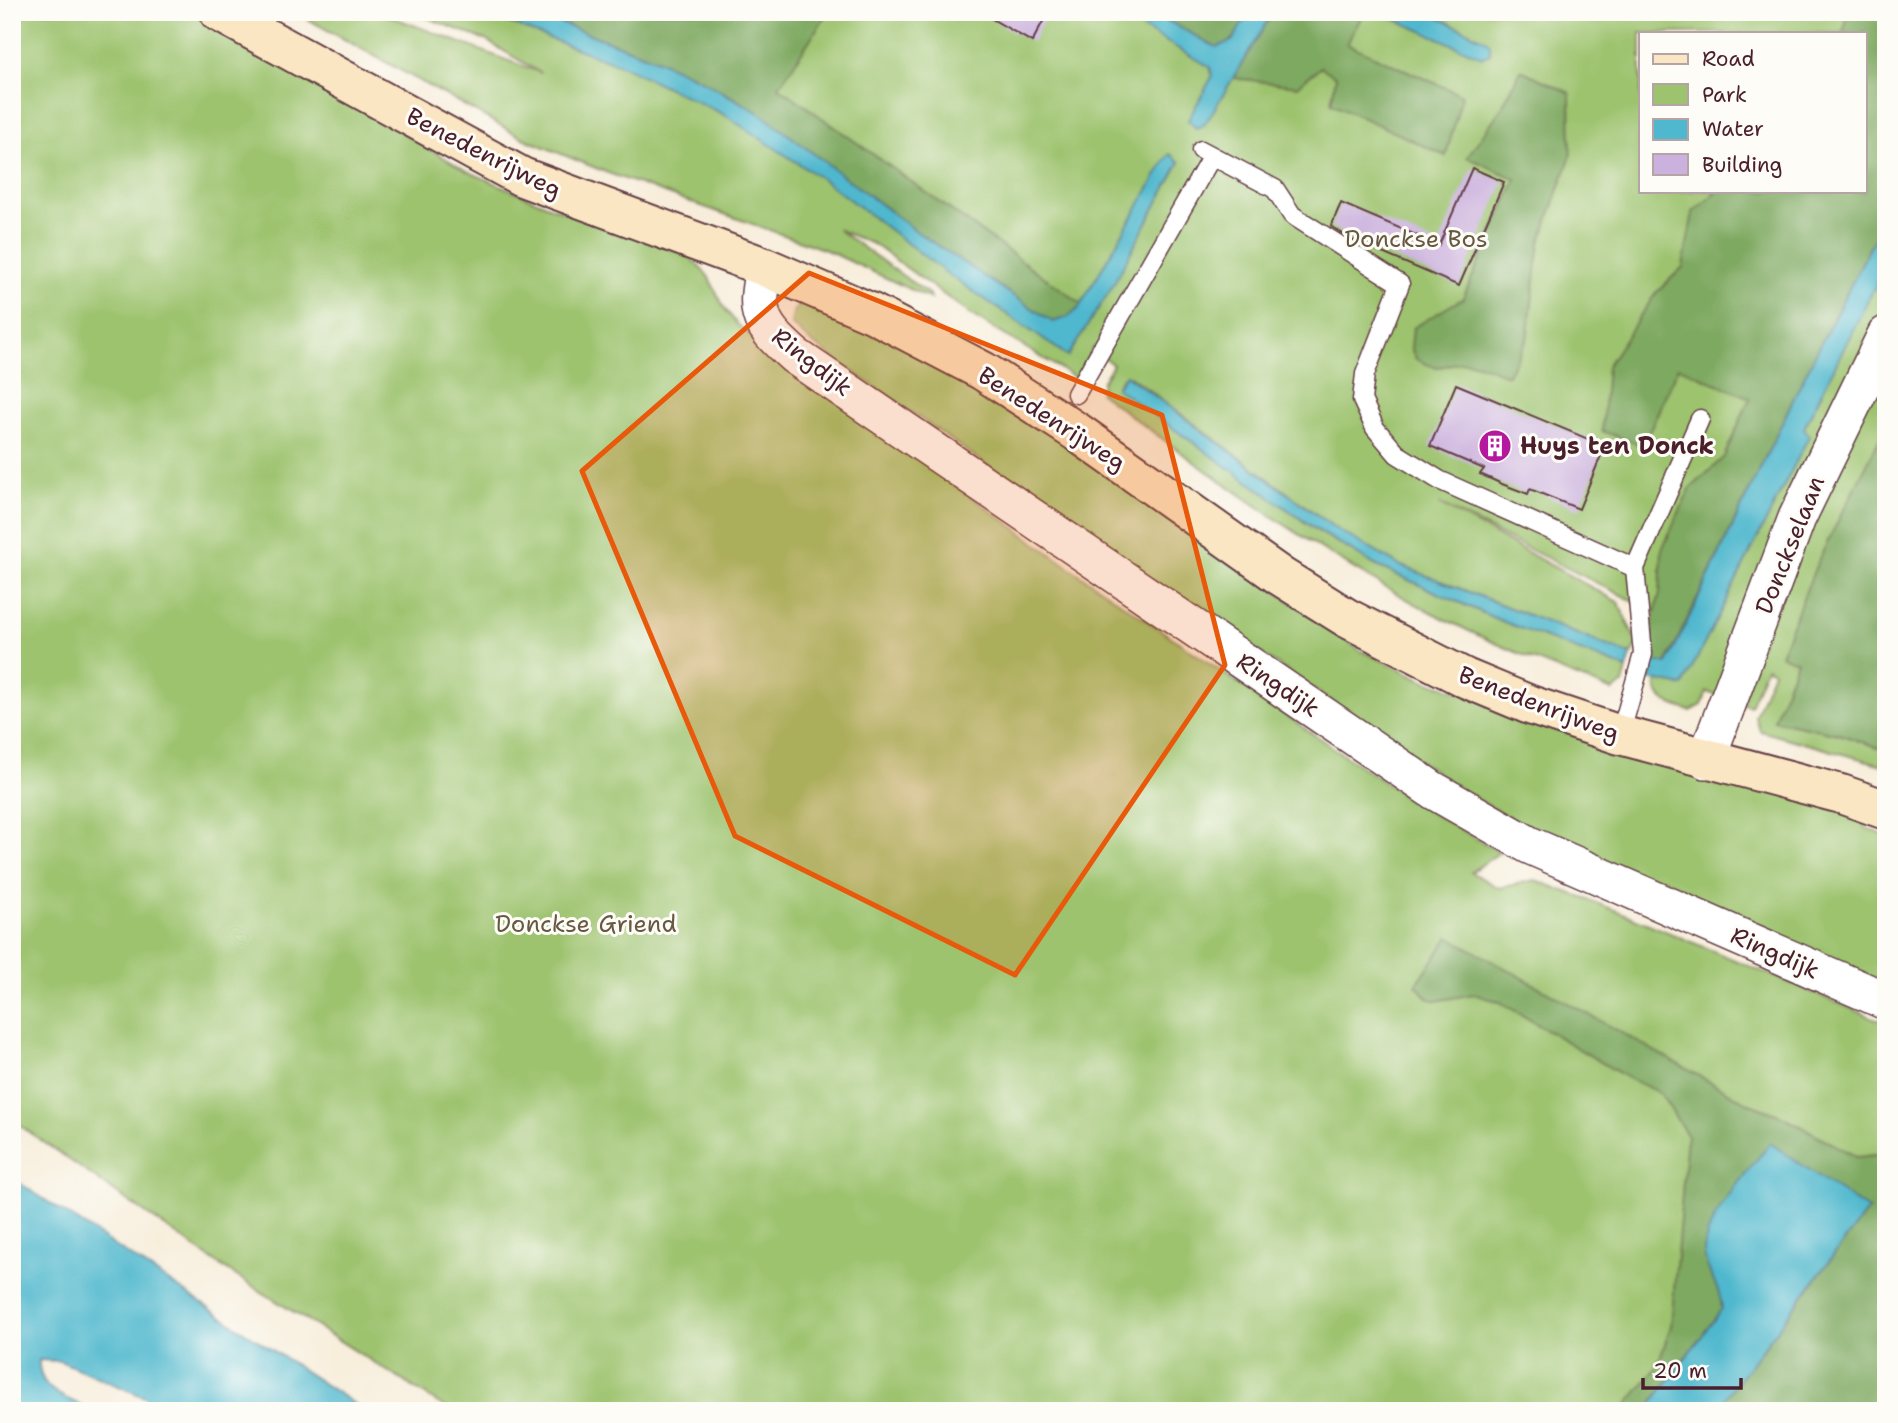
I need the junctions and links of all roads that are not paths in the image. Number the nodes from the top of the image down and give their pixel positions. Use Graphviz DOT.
graph roads {
  1 [pos="219,12"];
  2 [pos="765,267"];
  3 [pos="1886,335"];
  4 [pos="1076,394"];
  5 [pos="1700,419"];
  6 [pos="1636,568"];
  7 [pos="1620,735"];
  8 [pos="1706,760"];
  9 [pos="1886,810"];
  10 [pos="1886,1001"];
  1 -- 2 [label="street, Benedenrijweg"];
  2 -- 7 [label="street, Benedenrijweg"];
  2 -- 10 [label="street, Ringdijk"];
  3 -- 8 [label="street, Donckselaan"];
  4 -- 6 [label="lane"];
  5 -- 6 [label="lane"];
  6 -- 7 [label="lane"];
  7 -- 8 [label="street, Benedenrijweg"];
  8 -- 9 [label="street, Benedenrijweg"];
}
